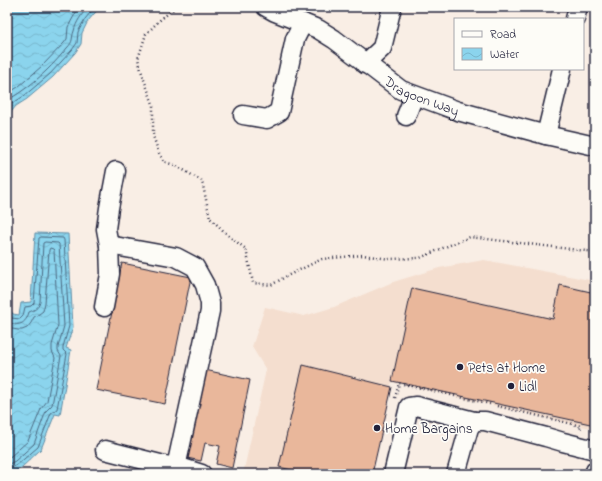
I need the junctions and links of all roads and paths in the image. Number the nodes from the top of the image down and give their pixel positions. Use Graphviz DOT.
graph roads {
  1 [pos="176,7"];
  2 [pos="266,7"];
  3 [pos="392,7"];
  4 [pos="578,7"];
  5 [pos="575,18"];
  6 [pos="303,23"];
  7 [pos="365,64"];
  8 [pos="562,70"];
  9 [pos="414,96"];
  10 [pos="243,115"];
  11 [pos="406,116"];
  12 [pos="546,135"];
  13 [pos="595,146"];
  14 [pos="116,171"];
  15 [pos="109,245"];
  16 [pos="595,252"];
  17 [pos="104,307"];
  18 [pos="472,425"];
  19 [pos="105,450"];
  20 [pos="595,450"];
  21 [pos="176,467"];
  22 [pos="202,474"];
  23 [pos="393,474"];
  24 [pos="456,474"];
  1 -- 16 [label="path"];
  2 -- 6 [label="street, Dragoon Way"];
  3 -- 7 [label="street"];
  4 -- 5 [label="street"];
  6 -- 7 [label="street, Dragoon Way"];
  6 -- 10 [label="street"];
  7 -- 9 [label="street, Dragoon Way"];
  8 -- 12 [label="street"];
  9 -- 11 [label="street"];
  9 -- 12 [label="street, Dragoon Way"];
  12 -- 13 [label="street, Dragoon Way"];
  14 -- 15 [label="street"];
  15 -- 17 [label="street"];
  15 -- 21 [label="street"];
  18 -- 20 [label="street"];
  18 -- 23 [label="street"];
  18 -- 24 [label="street"];
  19 -- 21 [label="street"];
  21 -- 22 [label="street"];
}
